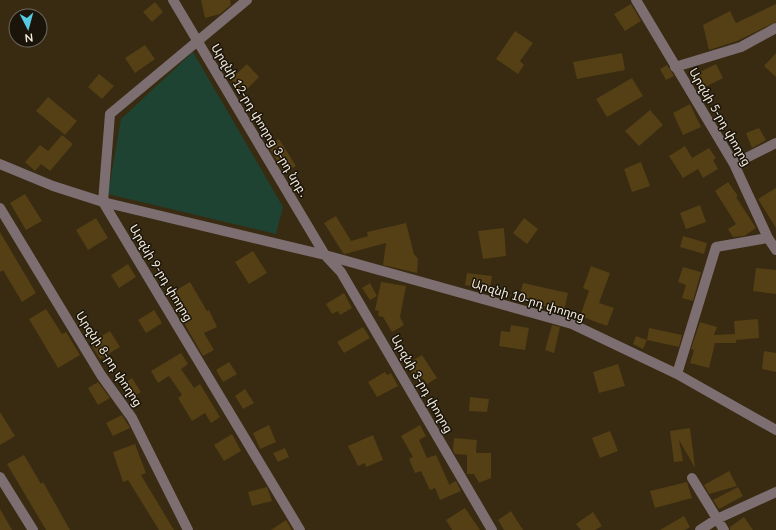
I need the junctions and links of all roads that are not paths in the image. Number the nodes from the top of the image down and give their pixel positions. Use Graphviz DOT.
graph roads {
  1 [pos="174,0"];
  2 [pos="247,0"];
  3 [pos="636,0"];
  4 [pos="776,28"];
  5 [pos="196,41"];
  6 [pos="675,67"];
  7 [pos="776,143"];
  8 [pos="0,164"];
  9 [pos="734,164"];
  10 [pos="103,202"];
  11 [pos="0,208"];
  12 [pos="768,238"];
  13 [pos="776,250"];
  14 [pos="324,255"];
  15 [pos="677,374"];
  16 [pos="776,430"];
  17 [pos="0,478"];
  18 [pos="692,478"];
  19 [pos="776,492"];
  20 [pos="717,519"];
  21 [pos="33,530"];
  22 [pos="188,530"];
  23 [pos="300,530"];
  24 [pos="492,530"];
  25 [pos="700,530"];
  26 [pos="724,530"];
  1 -- 5 [label="street, Արզնի 12-րդ փողոց 3-րդ նրբ․"];
  2 -- 5 [label="street"];
  3 -- 6 [label="street, Արզնի 5-րդ փողոց"];
  4 -- 6 [label="street"];
  5 -- 10 [label="street"];
  5 -- 14 [label="street, Արզնի 12-րդ փողոց 3-րդ նրբ․"];
  6 -- 9 [label="street, Արզնի 5-րդ փողոց"];
  7 -- 9 [label="street"];
  8 -- 10 [label="street, Արզնի 10-րդ փողոց"];
  9 -- 12 [label="street, Արզնի 5-րդ փողոց"];
  10 -- 14 [label="street, Արզնի 10-րդ փողոց"];
  10 -- 23 [label="street, Արզնի 9-րդ փողոց"];
  11 -- 22 [label="street, Արզնի 8-րդ փողոց"];
  12 -- 13 [label="street, Արզնի 5-րդ փողոց"];
  12 -- 15 [label="street"];
  14 -- 15 [label="street, Արզնի 10-րդ փողոց"];
  14 -- 24 [label="street, Արզնի 3-րդ փողոց"];
  15 -- 16 [label="street, Արզնի 10-րդ փողոց"];
  17 -- 21 [label="street"];
  18 -- 20 [label="street"];
  19 -- 20 [label="street"];
  20 -- 25 [label="street"];
  20 -- 26 [label="street"];
}
